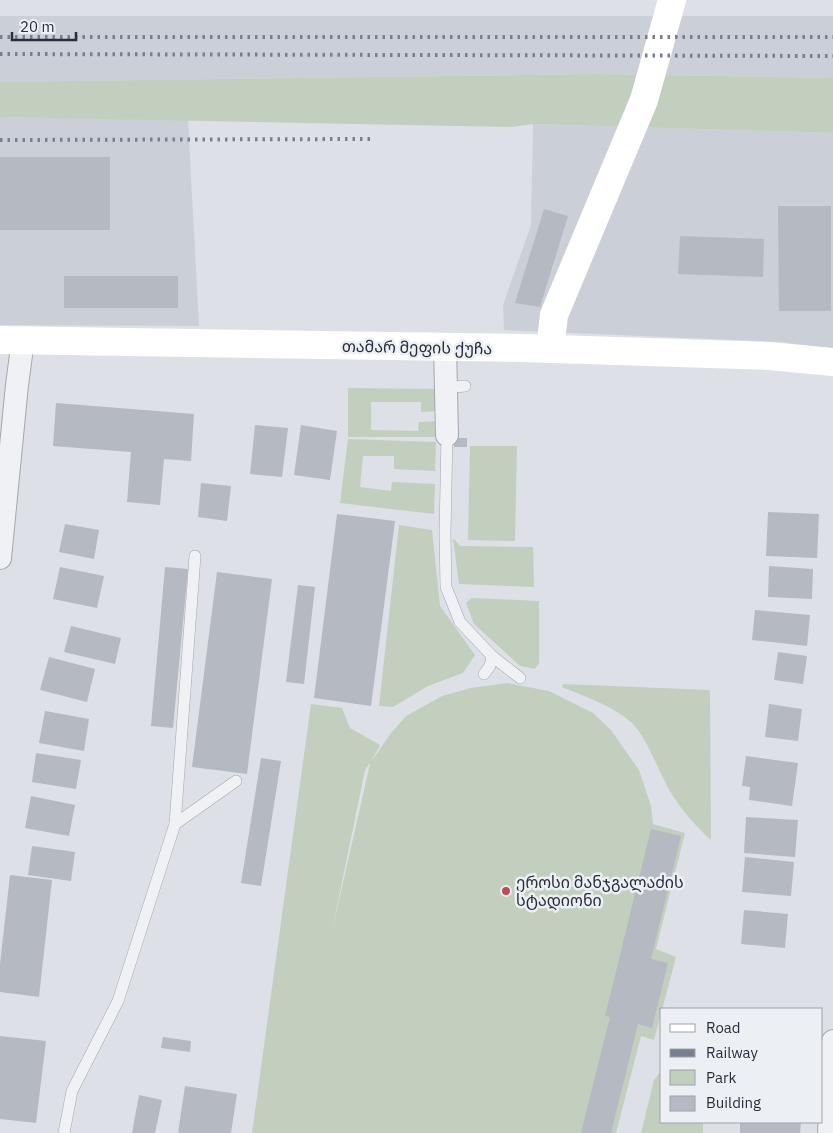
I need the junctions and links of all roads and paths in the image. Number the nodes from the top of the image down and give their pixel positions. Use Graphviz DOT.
graph roads {
  1 [pos="672,0"];
  2 [pos="12,340"];
  3 [pos="445,346"];
  4 [pos="550,349"];
  5 [pos="833,362"];
  6 [pos="447,435"];
  7 [pos="195,556"];
  8 [pos="0,558"];
  9 [pos="492,656"];
  10 [pos="484,674"];
  11 [pos="520,678"];
  12 [pos="236,781"];
  13 [pos="175,824"];
  14 [pos="833,1041"];
  15 [pos="833,1049"];
  16 [pos="64,1133"];
  17 [pos="829,1133"];
  1 -- 4 [label="main road"];
  2 -- 3 [label="main road, თამარ მეფის ქუჩა"];
  2 -- 8 [label="street"];
  3 -- 4 [label="main road, თამარ მეფის ქუჩა"];
  3 -- 6 [label="street"];
  4 -- 5 [label="main road, თამარ მეფის ქუჩა"];
  6 -- 9 [label="lane"];
  7 -- 13 [label="lane"];
  9 -- 10 [label="lane"];
  9 -- 11 [label="lane"];
  12 -- 13 [label="lane"];
  13 -- 16 [label="lane"];
  14 -- 15 [label="street"];
  15 -- 17 [label="street"];
}
